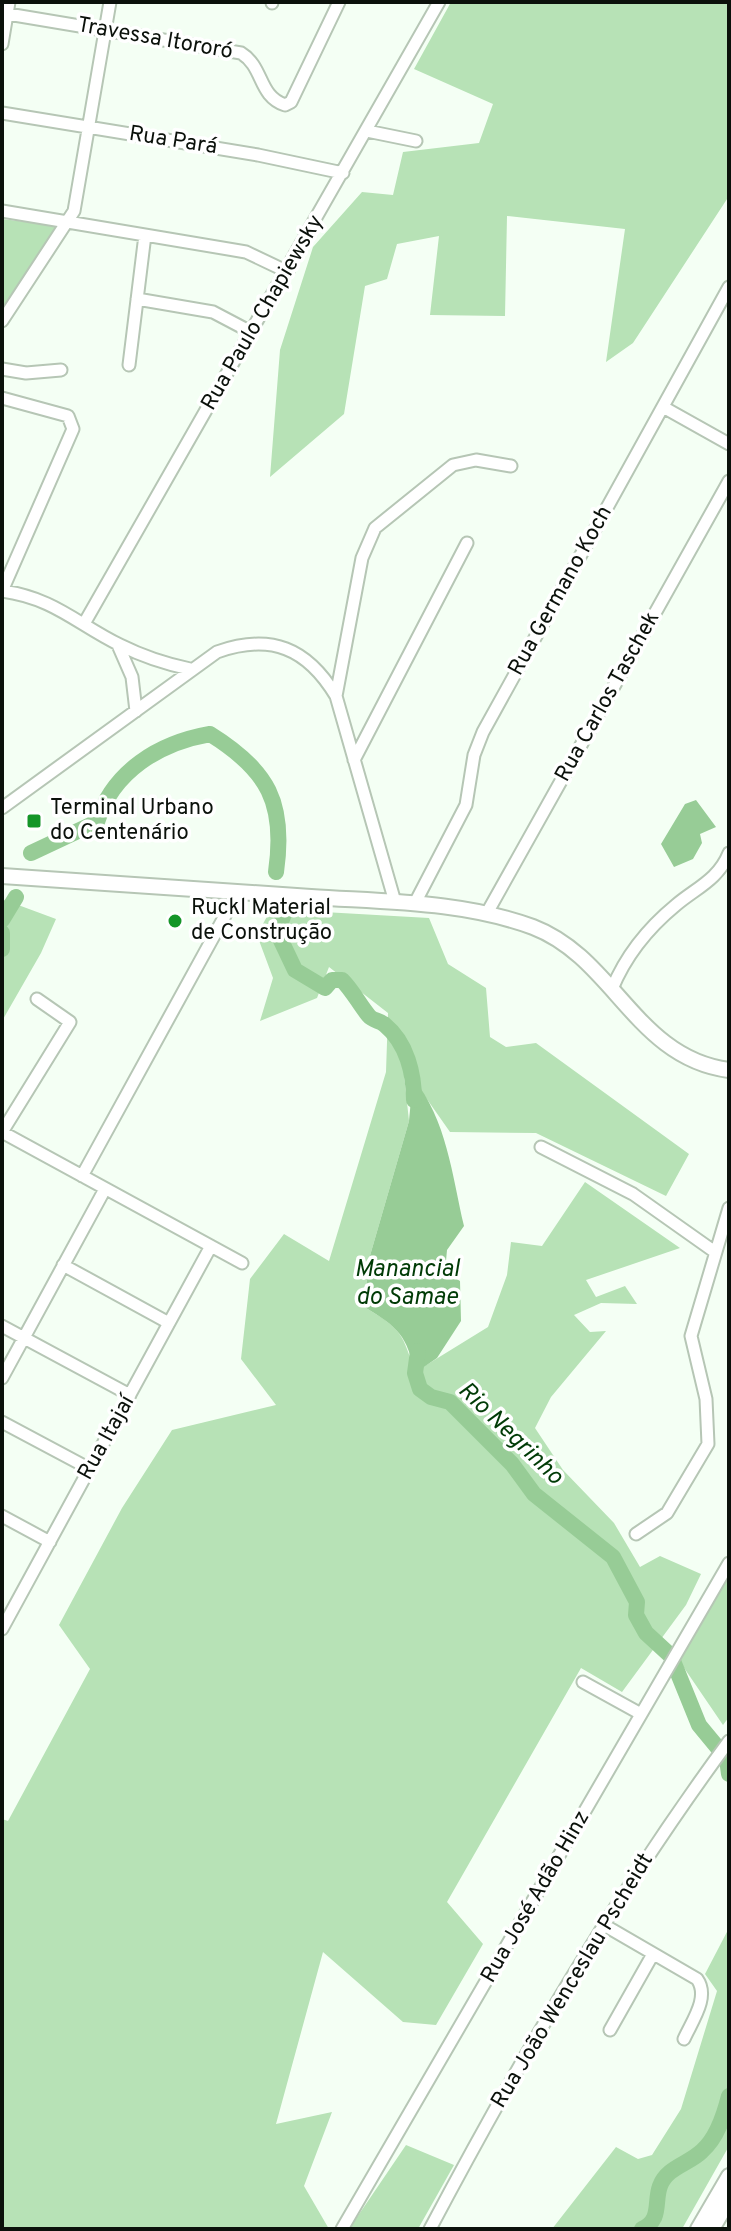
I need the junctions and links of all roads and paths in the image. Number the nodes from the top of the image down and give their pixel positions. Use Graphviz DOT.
graph roads {
  1 [pos="110,2"];
  2 [pos="339,2"];
  3 [pos="434,4"];
  4 [pos="6,10"];
  5 [pos="105,30"];
  6 [pos="2,44"];
  7 [pos="2,113"];
  8 [pos="89,127"];
  9 [pos="367,131"];
  10 [pos="416,141"];
  11 [pos="343,173"];
  12 [pos="2,211"];
  13 [pos="69,222"];
  14 [pos="145,235"];
  15 [pos="288,272"];
  16 [pos="729,287"];
  17 [pos="137,299"];
  18 [pos="2,321"];
  19 [pos="251,332"];
  20 [pos="129,365"];
  21 [pos="2,369"];
  22 [pos="61,370"];
  23 [pos="2,398"];
  24 [pos="663,407"];
  25 [pos="729,444"];
  26 [pos="511,466"];
  27 [pos="729,481"];
  28 [pos="467,543"];
  29 [pos="2,591"];
  30 [pos="85,622"];
  31 [pos="118,645"];
  32 [pos="190,669"];
  33 [pos="336,696"];
  34 [pos="136,711"];
  35 [pos="354,760"];
  36 [pos="2,808"];
  37 [pos="729,853"];
  38 [pos="2,876"];
  39 [pos="238,892"];
  40 [pos="395,902"];
  41 [pos="415,903"];
  42 [pos="487,913"];
  43 [pos="612,989"];
  44 [pos="37,999"];
  45 [pos="729,1070"];
  46 [pos="2,1132"];
  47 [pos="541,1147"];
  48 [pos="82,1176"];
  49 [pos="105,1189"];
  50 [pos="729,1208"];
  51 [pos="211,1246"];
  52 [pos="715,1252"];
  53 [pos="242,1263"];
  54 [pos="63,1265"];
  55 [pos="169,1323"];
  56 [pos="2,1326"];
  57 [pos="24,1338"];
  58 [pos="2,1378"];
  59 [pos="130,1395"];
  60 [pos="2,1422"];
  61 [pos="90,1469"];
  62 [pos="2,1516"];
  63 [pos="636,1534"];
  64 [pos="50,1542"];
  65 [pos="729,1563"];
  66 [pos="6,1613"];
  67 [pos="2,1629"];
  68 [pos="583,1682"];
  69 [pos="641,1714"];
  70 [pos="728,1743"];
  71 [pos="604,1925"];
  72 [pos="653,1954"];
  73 [pos="610,2030"];
  74 [pos="684,2039"];
  75 [pos="729,2176"];
  76 [pos="729,2200"];
  77 [pos="342,2229"];
  78 [pos="430,2229"];
  79 [pos="698,2229"];
  80 [pos="712,2229"];
  1 -- 5 [label="street"];
  2 -- 5 [label="street, Travessa Itororó"];
  3 -- 9 [label="street, Rua Paulo Chapiewsky"];
  4 -- 5 [label="street, Travessa Itororó"];
  4 -- 6 [label="street"];
  5 -- 8 [label="street"];
  7 -- 8 [label="street, Rua Pará"];
  8 -- 11 [label="street, Rua Pará"];
  8 -- 13 [label="street"];
  9 -- 10 [label="street"];
  9 -- 11 [label="street, Rua Paulo Chapiewsky"];
  11 -- 15 [label="street, Rua Paulo Chapiewsky"];
  12 -- 13 [label="street"];
  13 -- 14 [label="street"];
  13 -- 18 [label="street"];
  14 -- 15 [label="street"];
  14 -- 17 [label="street"];
  15 -- 19 [label="street, Rua Paulo Chapiewsky"];
  16 -- 24 [label="street, Rua Germano Koch"];
  17 -- 19 [label="street"];
  17 -- 20 [label="street"];
  19 -- 30 [label="street, Rua Paulo Chapiewsky"];
  21 -- 22 [label="street"];
  23 -- 29 [label="street"];
  24 -- 25 [label="street"];
  24 -- 41 [label="street, Rua Germano Koch"];
  26 -- 33 [label="street"];
  27 -- 42 [label="street, Rua Carlos Taschek"];
  28 -- 35 [label="street"];
  29 -- 30 [label="street"];
  30 -- 31 [label="street"];
  31 -- 32 [label="street"];
  31 -- 34 [label="street"];
  32 -- 33 [label="street"];
  32 -- 34 [label="street"];
  33 -- 35 [label="street"];
  34 -- 36 [label="street"];
  35 -- 40 [label="street"];
  37 -- 43 [label="street"];
  38 -- 39 [label="main road"];
  39 -- 40 [label="main road"];
  39 -- 48 [label="street"];
  40 -- 41 [label="main road"];
  41 -- 42 [label="main road"];
  42 -- 43 [label="main road"];
  43 -- 45 [label="main road"];
  44 -- 46 [label="street"];
  46 -- 48 [label="street"];
  47 -- 52 [label="street"];
  48 -- 49 [label="street"];
  49 -- 51 [label="street"];
  49 -- 54 [label="street"];
  50 -- 52 [label="street"];
  51 -- 53 [label="street"];
  51 -- 55 [label="street, Rua Itajaí"];
  52 -- 63 [label="street"];
  54 -- 55 [label="street"];
  54 -- 57 [label="street"];
  55 -- 59 [label="street, Rua Itajaí"];
  56 -- 57 [label="street"];
  57 -- 58 [label="street"];
  57 -- 59 [label="street"];
  59 -- 61 [label="street, Rua Itajaí"];
  60 -- 61 [label="street"];
  61 -- 64 [label="street, Rua Itajaí"];
  62 -- 64 [label="street"];
  64 -- 66 [label="street, Rua Itajaí"];
  65 -- 69 [label="street, Rua José Adão Hinz"];
  66 -- 67 [label="street, Rua Itajaí"];
  68 -- 69 [label="street"];
  69 -- 77 [label="street, Rua José Adão Hinz"];
  70 -- 71 [label="street, Rua João Wenceslau Pscheidt"];
  71 -- 72 [label="street"];
  71 -- 78 [label="street, Rua João Wenceslau Pscheidt"];
  72 -- 73 [label="street"];
  72 -- 74 [label="street"];
  75 -- 79 [label="main road"];
  76 -- 80 [label="main road"];
}
